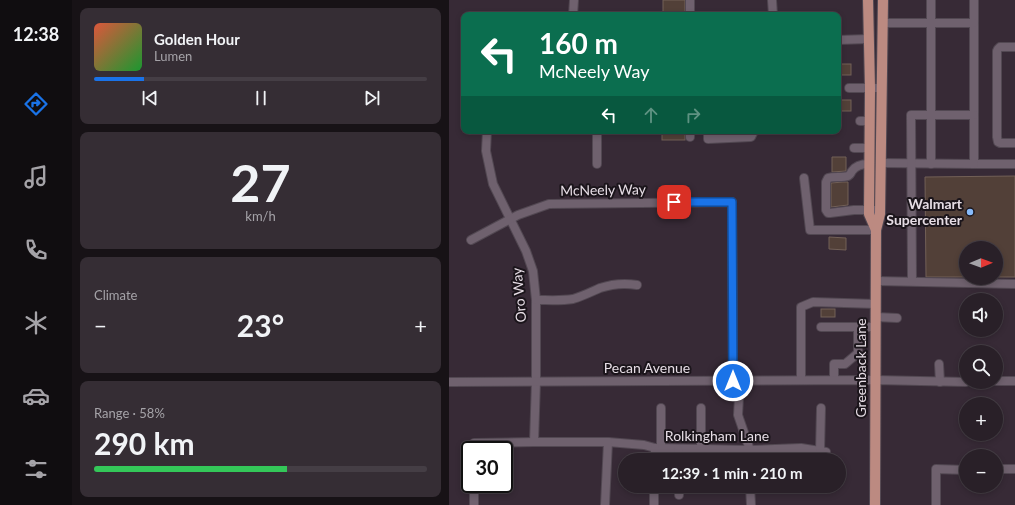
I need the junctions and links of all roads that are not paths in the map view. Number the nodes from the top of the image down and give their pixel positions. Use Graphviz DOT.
graph roads {
  1 [pos="574,0"];
  2 [pos="689,0"];
  3 [pos="773,0"];
  4 [pos="868,0"];
  5 [pos="883,0"];
  6 [pos="931,0"];
  7 [pos="974,0"];
  8 [pos="573,12"];
  9 [pos="689,12"];
  10 [pos="773,12"];
  11 [pos="883,23"];
  12 [pos="931,23"];
  13 [pos="974,23"];
  14 [pos="841,40"];
  15 [pos="868,40"];
  16 [pos="1015,47"];
  17 [pos="882,72"];
  18 [pos="849,88"];
  19 [pos="870,88"];
  20 [pos="882,88"];
  21 [pos="931,116"];
  22 [pos="974,116"];
  23 [pos="487,134"];
  24 [pos="597,134"];
  25 [pos="708,134"];
  26 [pos="752,134"];
  27 [pos="1015,143"];
  28 [pos="869,145"];
  29 [pos="854,148"];
  30 [pos="911,163"];
  31 [pos="597,164"];
  32 [pos="869,164"];
  33 [pos="881,164"];
  34 [pos="931,164"];
  35 [pos="974,164"];
  36 [pos="1015,164"];
  37 [pos="805,178"];
  38 [pos="881,193"];
  39 [pos="869,210"];
  40 [pos="881,210"];
  41 [pos="510,220"];
  42 [pos="876,230"];
  43 [pos="471,240"];
  44 [pos="876,281"];
  45 [pos="912,281"];
  46 [pos="1015,284"];
  47 [pos="637,285"];
  48 [pos="535,300"];
  49 [pos="876,304"];
  50 [pos="897,318"];
  51 [pos="876,322"];
  52 [pos="821,327"];
  53 [pos="858,327"];
  54 [pos="939,364"];
  55 [pos="736,380"];
  56 [pos="801,380"];
  57 [pos="834,380"];
  58 [pos="875,380"];
  59 [pos="536,381"];
  60 [pos="1015,381"];
  61 [pos="449,382"];
  62 [pos="940,382"];
  63 [pos="959,382"];
  64 [pos="1003,382"];
  65 [pos="661,408"];
  66 [pos="701,408"];
  67 [pos="821,408"];
  68 [pos="513,442"];
  69 [pos="534,442"];
  70 [pos="608,442"];
  71 [pos="658,448"];
  72 [pos="679,449"];
  73 [pos="701,449"];
  74 [pos="750,450"];
  75 [pos="657,453"];
  76 [pos="679,453"];
  77 [pos="820,453"];
  78 [pos="824,453"];
  79 [pos="1003,469"];
  80 [pos="1015,469"];
  81 [pos="959,470"];
  82 [pos="474,493"];
  83 [pos="654,493"];
  84 [pos="750,493"];
  85 [pos="474,505"];
  86 [pos="605,505"];
  87 [pos="654,505"];
  88 [pos="751,505"];
  89 [pos="875,505"];
  90 [pos="936,505"];
  1 -- 8 [label="street"];
  2 -- 9 [label="street"];
  3 -- 10 [label="street"];
  4 -- 15 [label="main road, Greenback Lane"];
  5 -- 11 [label="main road, Greenback Lane"];
  6 -- 12 [label="street"];
  7 -- 13 [label="street"];
  11 -- 12 [label="street"];
  11 -- 17 [label="main road, Greenback Lane"];
  12 -- 13 [label="street"];
  12 -- 21 [label="street"];
  13 -- 22 [label="street"];
  14 -- 15 [label="street"];
  15 -- 17 [label="main road"];
  15 -- 19 [label="main road, Greenback Lane"];
  16 -- 27 [label="street"];
  17 -- 20 [label="main road, Greenback Lane"];
  18 -- 19 [label="street"];
  19 -- 20 [label="street"];
  19 -- 28 [label="main road, Greenback Lane"];
  20 -- 33 [label="main road, Greenback Lane"];
  21 -- 22 [label="street"];
  21 -- 30 [label="street"];
  21 -- 34 [label="street"];
  22 -- 35 [label="street"];
  23 -- 41 [label="street, Oro Way"];
  24 -- 31 [label="street"];
  25 -- 26 [label="street"];
  28 -- 29 [label="street"];
  28 -- 32 [label="main road, Greenback Lane"];
  28 -- 33 [label="main road"];
  30 -- 33 [label="street"];
  30 -- 34 [label="street"];
  30 -- 45 [label="street"];
  32 -- 38 [label="main road"];
  32 -- 39 [label="main road, Greenback Lane"];
  32 -- 39 [label="street"];
  33 -- 38 [label="main road, Greenback Lane"];
  34 -- 35 [label="street"];
  35 -- 36 [label="street"];
  37 -- 42 [label="street"];
  38 -- 40 [label="main road, Greenback Lane"];
  39 -- 40 [label="street"];
  39 -- 42 [label="main road, Greenback Lane"];
  40 -- 42 [label="main road, Greenback Lane"];
  41 -- 43 [label="street, McNeely Way"];
  41 -- 48 [label="street, Oro Way"];
  41 -- 55 [label="street, McNeely Way"];
  42 -- 44 [label="main road, Greenback Lane"];
  44 -- 45 [label="street"];
  44 -- 49 [label="main road, Greenback Lane"];
  45 -- 46 [label="street"];
  47 -- 48 [label="street"];
  48 -- 59 [label="street, Oro Way"];
  49 -- 51 [label="main road, Greenback Lane"];
  49 -- 56 [label="street"];
  50 -- 51 [label="street"];
  51 -- 53 [label="street"];
  51 -- 58 [label="main road, Greenback Lane"];
  52 -- 53 [label="street"];
  53 -- 57 [label="street"];
  54 -- 62 [label="street"];
  55 -- 56 [label="street, Pecan Avenue"];
  55 -- 59 [label="street, Pecan Avenue"];
  55 -- 74 [label="street"];
  56 -- 57 [label="street, Pecan Avenue"];
  57 -- 58 [label="street, Pecan Avenue"];
  58 -- 62 [label="street, Pecan Avenue"];
  58 -- 89 [label="main road, Greenback Lane"];
  59 -- 61 [label="street, Pecan Avenue"];
  59 -- 69 [label="street, Oro Way"];
  60 -- 64 [label="street"];
  62 -- 63 [label="street, Pecan Avenue"];
  65 -- 71 [label="street"];
  66 -- 73 [label="street"];
  67 -- 78 [label="street"];
  68 -- 69 [label="street, Rolkingham Lane"];
  69 -- 70 [label="street, Rolkingham Lane"];
  70 -- 71 [label="street, Rolkingham Lane"];
  70 -- 86 [label="street"];
  71 -- 72 [label="street, Rolkingham Lane"];
  71 -- 75 [label="street"];
  72 -- 73 [label="street, Rolkingham Lane"];
  72 -- 76 [label="street"];
  73 -- 74 [label="street, Rolkingham Lane"];
  74 -- 77 [label="street, Rolkingham Lane"];
  79 -- 80 [label="street"];
  81 -- 90 [label="street"];
  82 -- 85 [label="street"];
  83 -- 87 [label="street"];
  84 -- 88 [label="street"];
}
